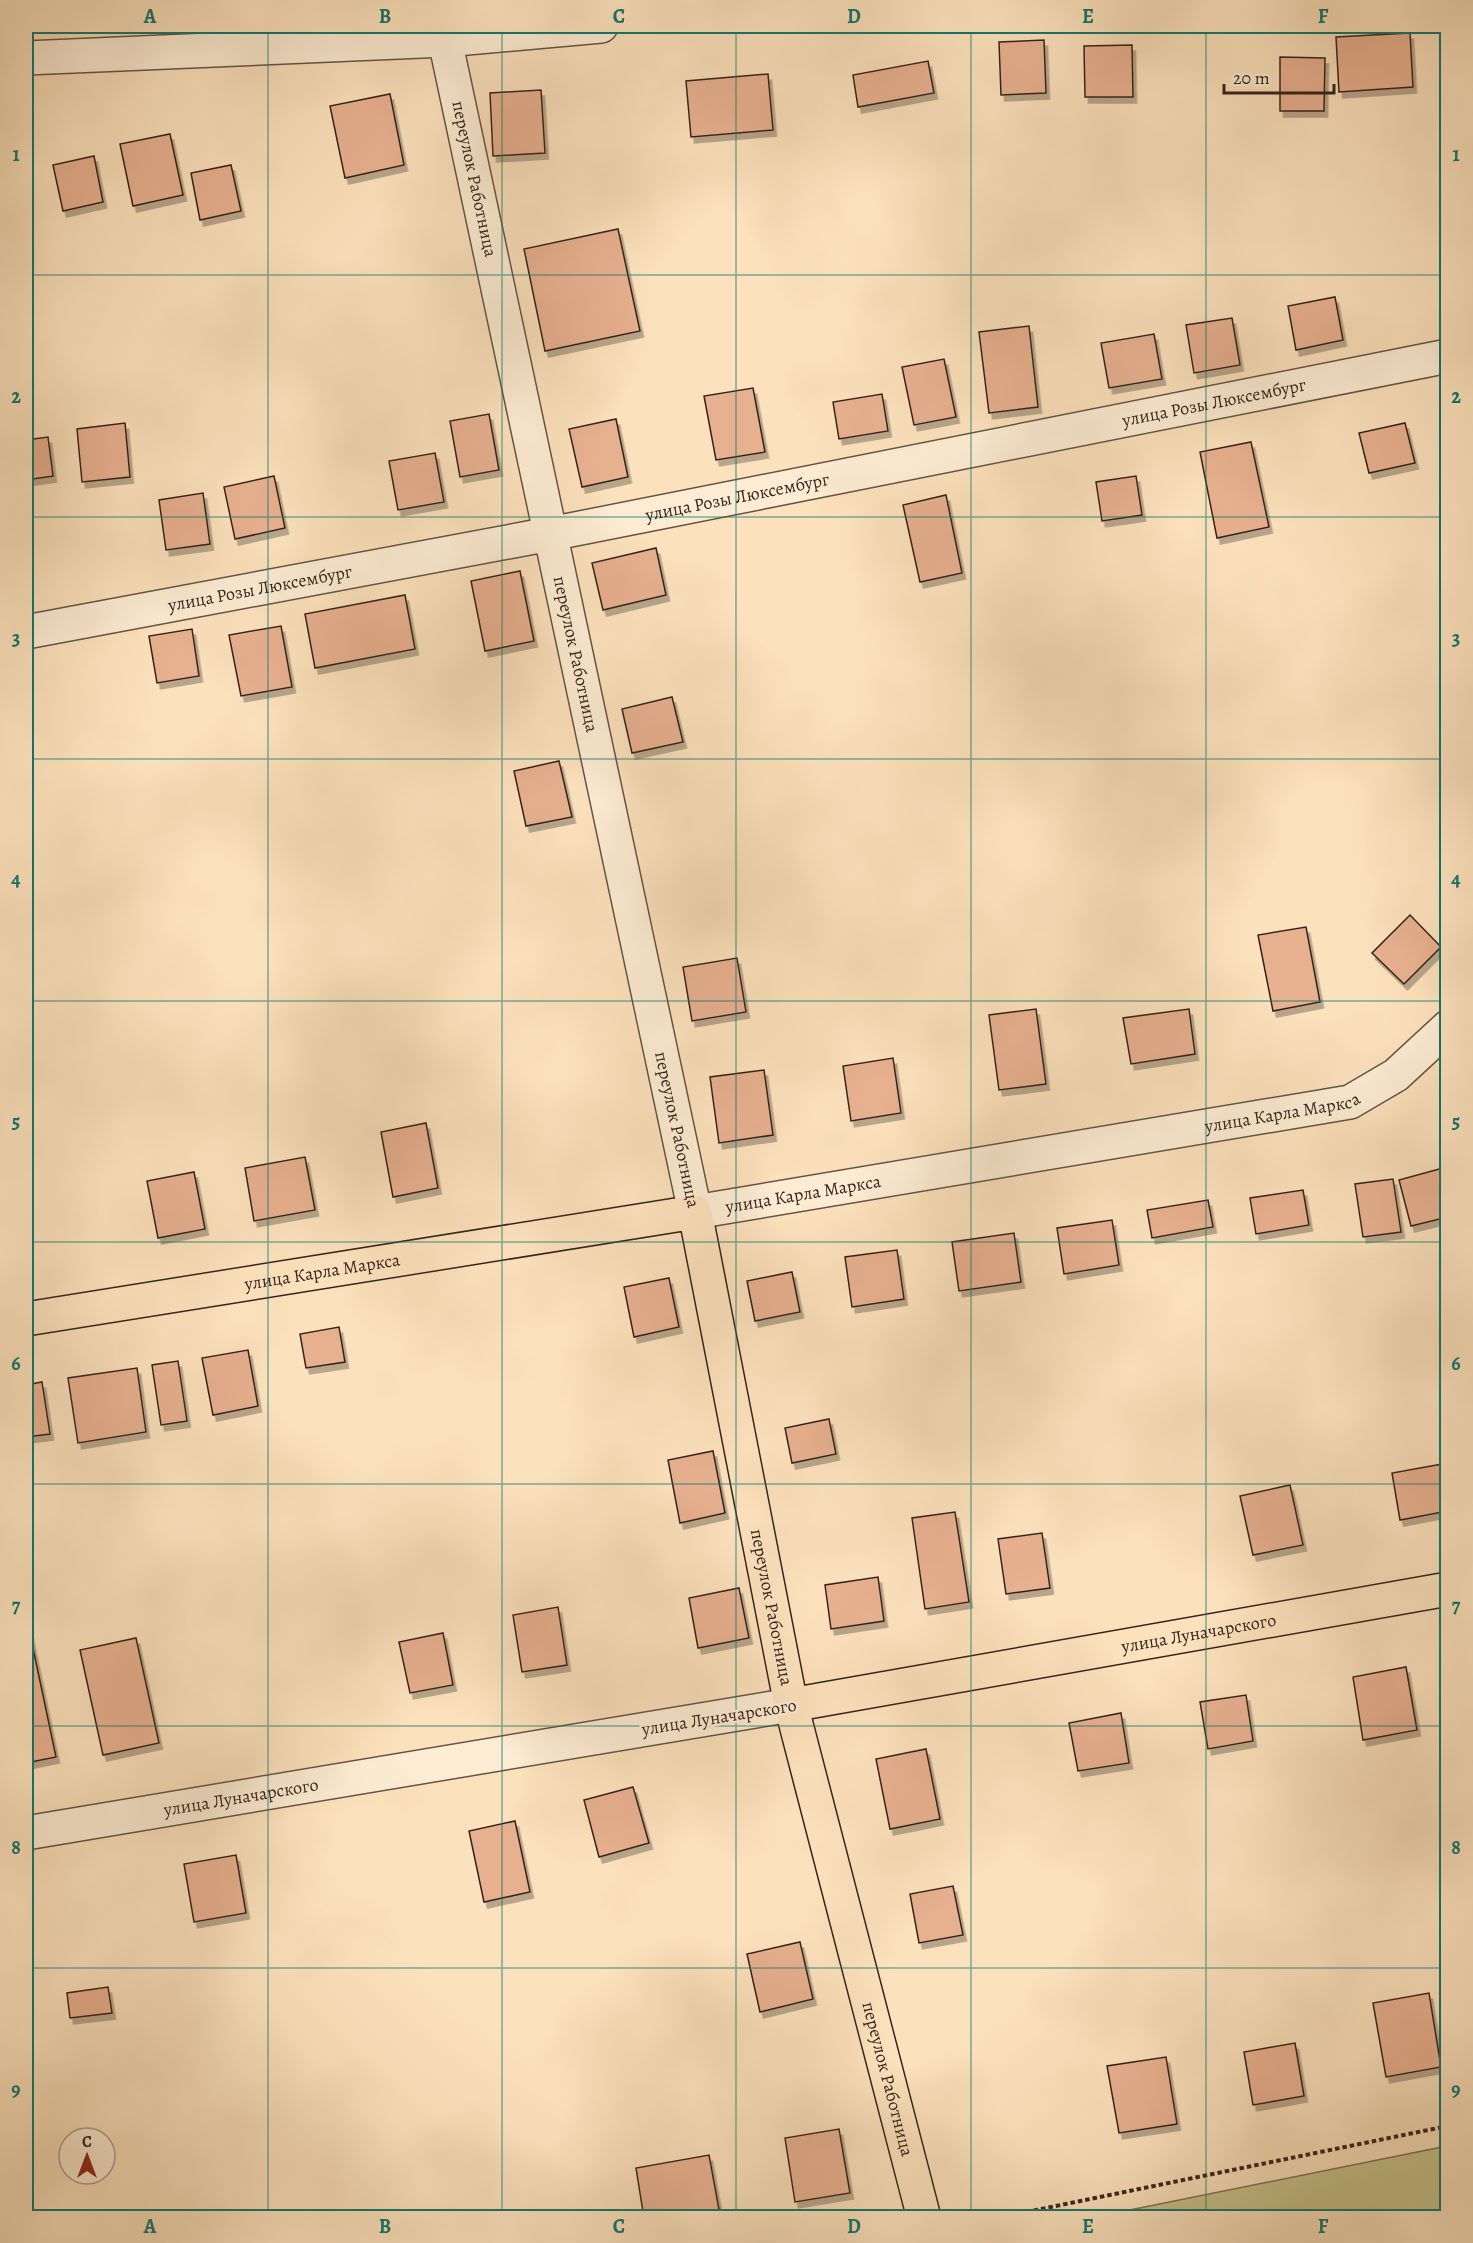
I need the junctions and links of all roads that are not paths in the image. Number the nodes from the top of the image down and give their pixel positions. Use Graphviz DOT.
graph roads {
  1 [pos="601,26"];
  2 [pos="445,40"];
  3 [pos="26,58"];
  4 [pos="1448,356"];
  5 [pos="550,534"];
  6 [pos="26,632"];
  7 [pos="1448,1027"];
  8 [pos="694,1212"];
  9 [pos="26,1319"];
  10 [pos="1448,1589"];
  11 [pos="791,1706"];
  12 [pos="26,1833"];
  13 [pos="924,2217"];
  1 -- 2 [label="street"];
  2 -- 3 [label="street"];
  2 -- 5 [label="street, переулок Работница"];
  4 -- 5 [label="street, улица Розы Люксембург"];
  5 -- 6 [label="street, улица Розы Люксембург"];
  5 -- 8 [label="street, переулок Работница"];
  7 -- 8 [label="street, улица Карла Маркса"];
  8 -- 9 [label="main road, улица Карла Маркса"];
  8 -- 11 [label="main road, переулок Работница"];
  10 -- 11 [label="main road, улица Луначарского"];
  11 -- 12 [label="street, улица Луначарского"];
  11 -- 13 [label="main road, переулок Работница"];
}
